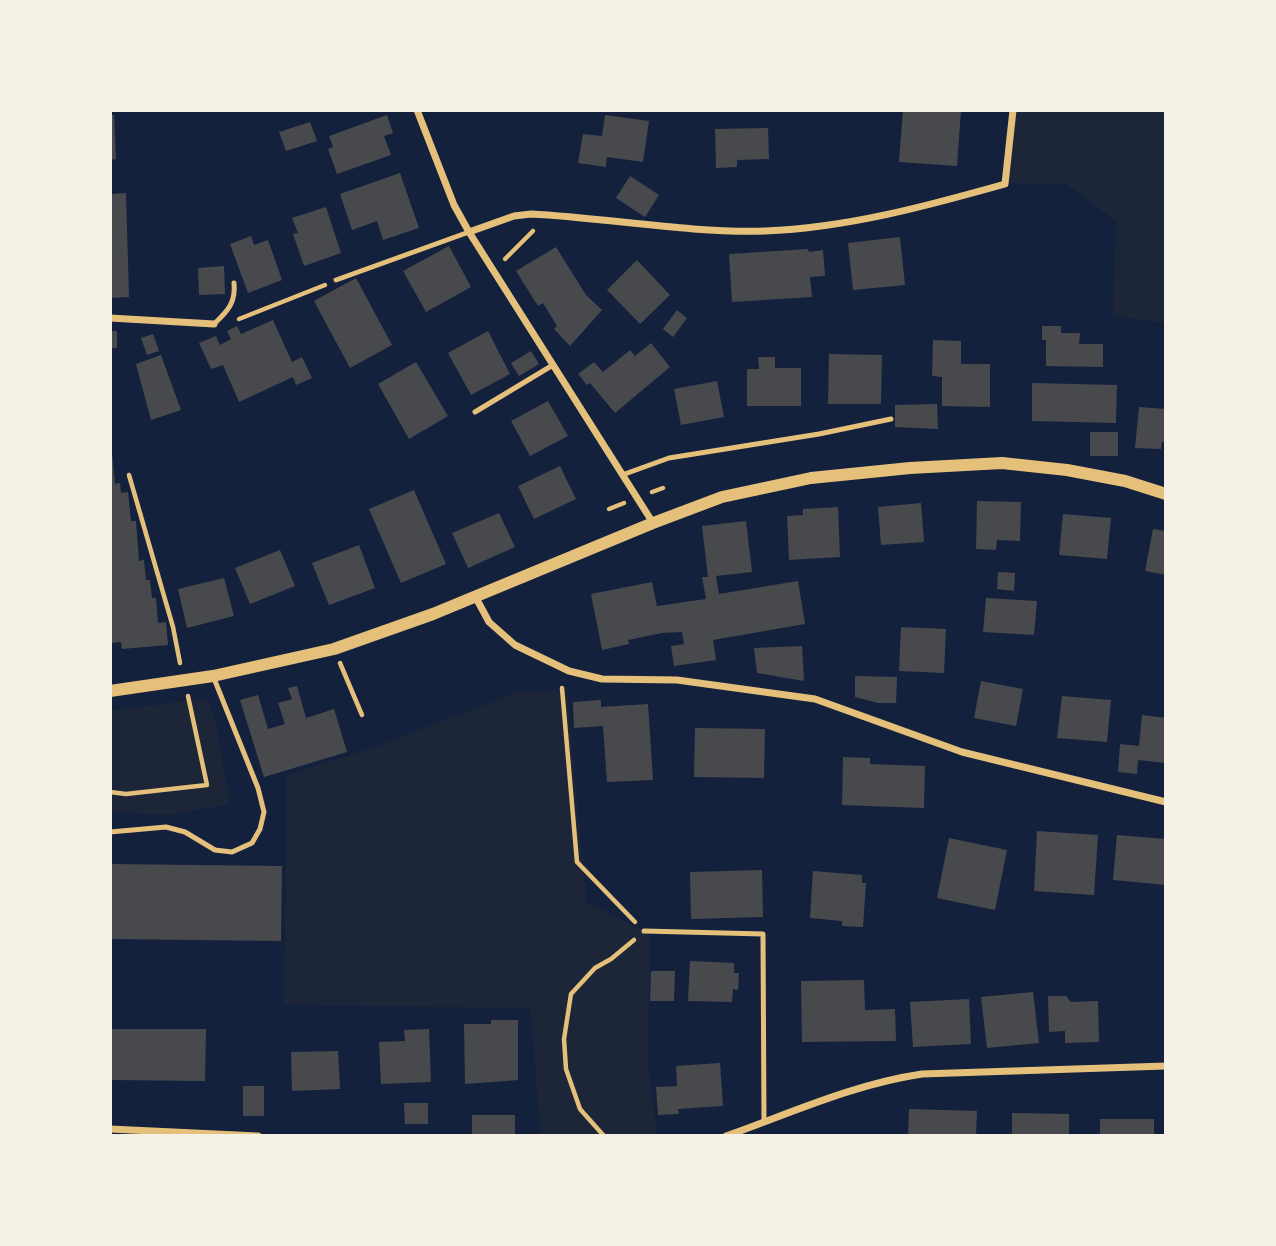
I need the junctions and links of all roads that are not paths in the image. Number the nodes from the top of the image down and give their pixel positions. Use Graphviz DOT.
graph roads {
  1 [pos="417,110"];
  2 [pos="1013,110"];
  3 [pos="469,232"];
  4 [pos="336,280"];
  5 [pos="234,283"];
  6 [pos="110,318"];
  7 [pos="214,324"];
  8 [pos="554,365"];
  9 [pos="475,412"];
  10 [pos="891,419"];
  11 [pos="622,475"];
  12 [pos="1166,494"];
  13 [pos="653,523"];
  14 [pos="475,596"];
  15 [pos="213,676"];
  16 [pos="110,691"];
  17 [pos="1166,802"];
  18 [pos="110,832"];
  19 [pos="644,931"];
  20 [pos="1166,1066"];
  21 [pos="764,1122"];
  22 [pos="110,1129"];
  23 [pos="258,1136"];
  24 [pos="726,1136"];
  1 -- 3 [label="street"];
  2 -- 3 [label="street"];
  3 -- 4 [label="lane"];
  3 -- 8 [label="street"];
  5 -- 7 [label="lane"];
  6 -- 7 [label="street"];
  8 -- 9 [label="lane"];
  8 -- 11 [label="street"];
  10 -- 11 [label="lane"];
  11 -- 13 [label="street"];
  12 -- 13 [label="street"];
  13 -- 14 [label="street"];
  14 -- 15 [label="street"];
  14 -- 17 [label="street"];
  15 -- 16 [label="street"];
  15 -- 18 [label="lane"];
  19 -- 21 [label="lane"];
  20 -- 21 [label="street"];
  21 -- 24 [label="street"];
  22 -- 23 [label="street"];
}
